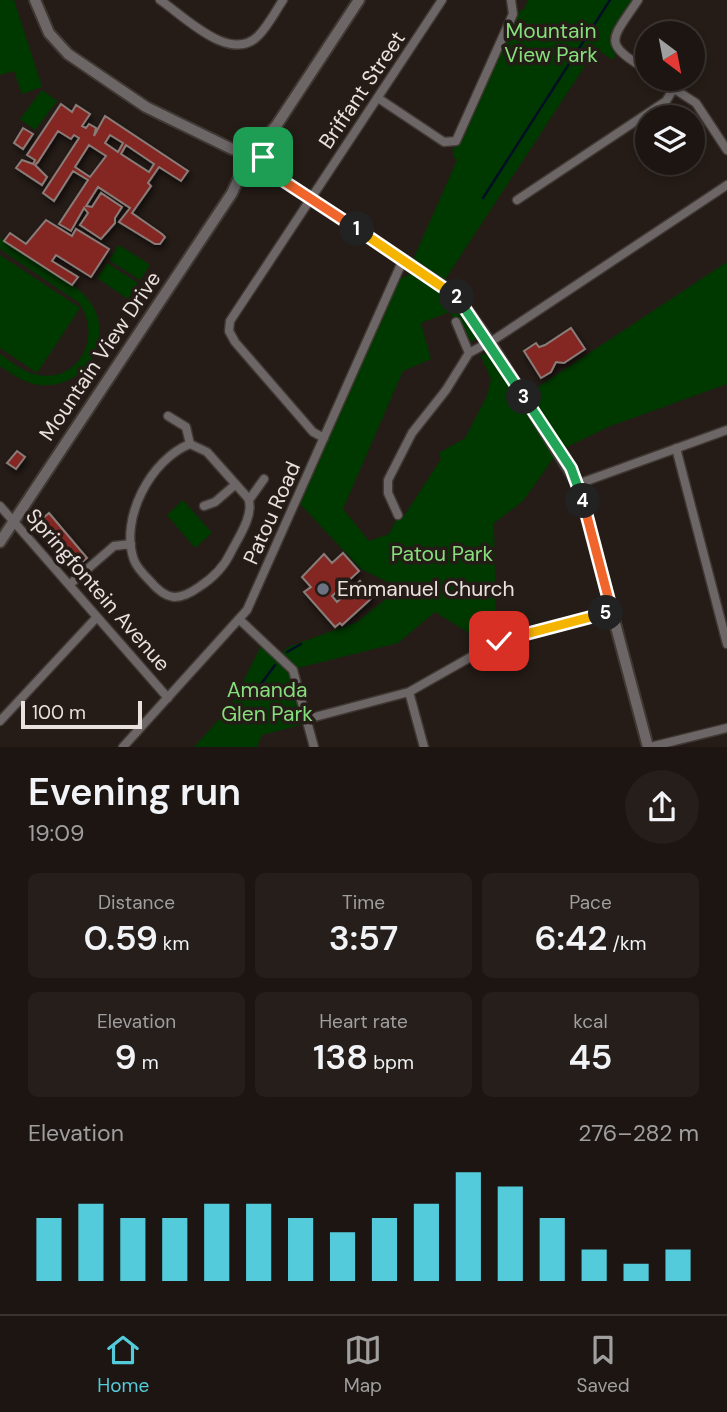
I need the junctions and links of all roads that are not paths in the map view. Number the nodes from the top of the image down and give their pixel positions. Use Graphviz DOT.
graph roads {
  1 [pos="36,0"];
  2 [pos="160,0"];
  3 [pos="283,0"];
  4 [pos="359,0"];
  5 [pos="442,0"];
  6 [pos="511,0"];
  7 [pos="638,0"];
  8 [pos="635,63"];
  9 [pos="672,91"];
  10 [pos="678,91"];
  11 [pos="378,98"];
  12 [pos="727,150"];
  13 [pos="254,160"];
  14 [pos="727,186"];
  15 [pos="311,198"];
  16 [pos="517,200"];
  17 [pos="404,260"];
  18 [pos="456,322"];
  19 [pos="489,341"];
  20 [pos="469,353"];
  21 [pos="168,416"];
  22 [pos="727,429"];
  23 [pos="324,438"];
  24 [pos="190,444"];
  25 [pos="676,448"];
  26 [pos="264,479"];
  27 [pos="236,484"];
  28 [pos="578,484"];
  29 [pos="249,500"];
  30 [pos="0,506"];
  31 [pos="204,506"];
  32 [pos="398,515"];
  33 [pos="14,521"];
  34 [pos="0,542"];
  35 [pos="131,544"];
  36 [pos="69,585"];
  37 [pos="612,612"];
  38 [pos="97,617"];
  39 [pos="240,620"];
  40 [pos="726,639"];
  41 [pos="409,692"];
  42 [pos="168,698"];
  43 [pos="307,719"];
  44 [pos="0,722"];
  45 [pos="727,728"];
  46 [pos="123,747"];
  47 [pos="314,747"];
  48 [pos="424,747"];
  49 [pos="649,747"];
  1 -- 13 [label="street"];
  2 -- 3 [label="street"];
  4 -- 13 [label="street, Mountain View Drive"];
  5 -- 11 [label="street, Briffant Street"];
  6 -- 11 [label="street"];
  7 -- 8 [label="street"];
  9 -- 16 [label="street"];
  10 -- 12 [label="street"];
  11 -- 15 [label="street, Briffant Street"];
  13 -- 15 [label="street"];
  13 -- 33 [label="street, Mountain View Drive"];
  14 -- 19 [label="street"];
  15 -- 17 [label="street"];
  15 -- 23 [label="street, Briffant Street"];
  17 -- 19 [label="street"];
  17 -- 23 [label="street, Patou Road"];
  18 -- 20 [label="street"];
  19 -- 20 [label="street"];
  19 -- 28 [label="street"];
  20 -- 32 [label="street"];
  21 -- 24 [label="street"];
  22 -- 25 [label="street"];
  23 -- 39 [label="street, Patou Road"];
  24 -- 27 [label="street"];
  24 -- 35 [label="street"];
  25 -- 28 [label="street"];
  25 -- 40 [label="street"];
  26 -- 29 [label="street"];
  27 -- 29 [label="street"];
  27 -- 31 [label="street"];
  28 -- 37 [label="street"];
  29 -- 35 [label="street"];
  30 -- 33 [label="street, Springfontein Avenue"];
  33 -- 34 [label="street, Mountain View Drive"];
  33 -- 36 [label="street, Springfontein Avenue"];
  35 -- 36 [label="street"];
  36 -- 38 [label="street, Springfontein Avenue"];
  37 -- 41 [label="street"];
  37 -- 49 [label="street"];
  38 -- 42 [label="street, Springfontein Avenue"];
  38 -- 44 [label="street"];
  39 -- 42 [label="street, Patou Road"];
  39 -- 43 [label="street"];
  41 -- 43 [label="street"];
  41 -- 48 [label="street"];
  42 -- 46 [label="street, Patou Road"];
  43 -- 47 [label="street"];
  45 -- 49 [label="street"];
}
